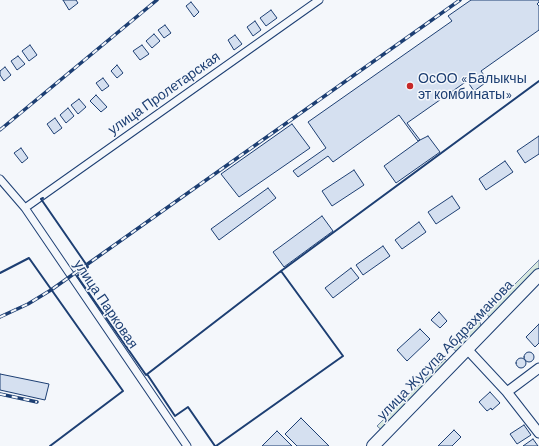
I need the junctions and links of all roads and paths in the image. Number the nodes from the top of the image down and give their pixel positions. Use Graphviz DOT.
graph roads {
  1 [pos="319,0"];
  2 [pos="0,179"];
  3 [pos="24,208"];
  4 [pos="539,275"];
  5 [pos="467,349"];
  6 [pos="539,368"];
  7 [pos="506,392"];
  8 [pos="539,433"];
  9 [pos="187,446"];
  10 [pos="373,446"];
  1 -- 3 [label="street, улица Пролетарская"];
  2 -- 3 [label="street, улица Парковая"];
  3 -- 9 [label="street, улица Парковая"];
  4 -- 5 [label="highway, улица Жусупа Абдрахманова"];
  5 -- 7 [label="street"];
  5 -- 10 [label="highway, улица Жусупа Абдрахманова"];
  6 -- 7 [label="street"];
  7 -- 8 [label="street"];
}
